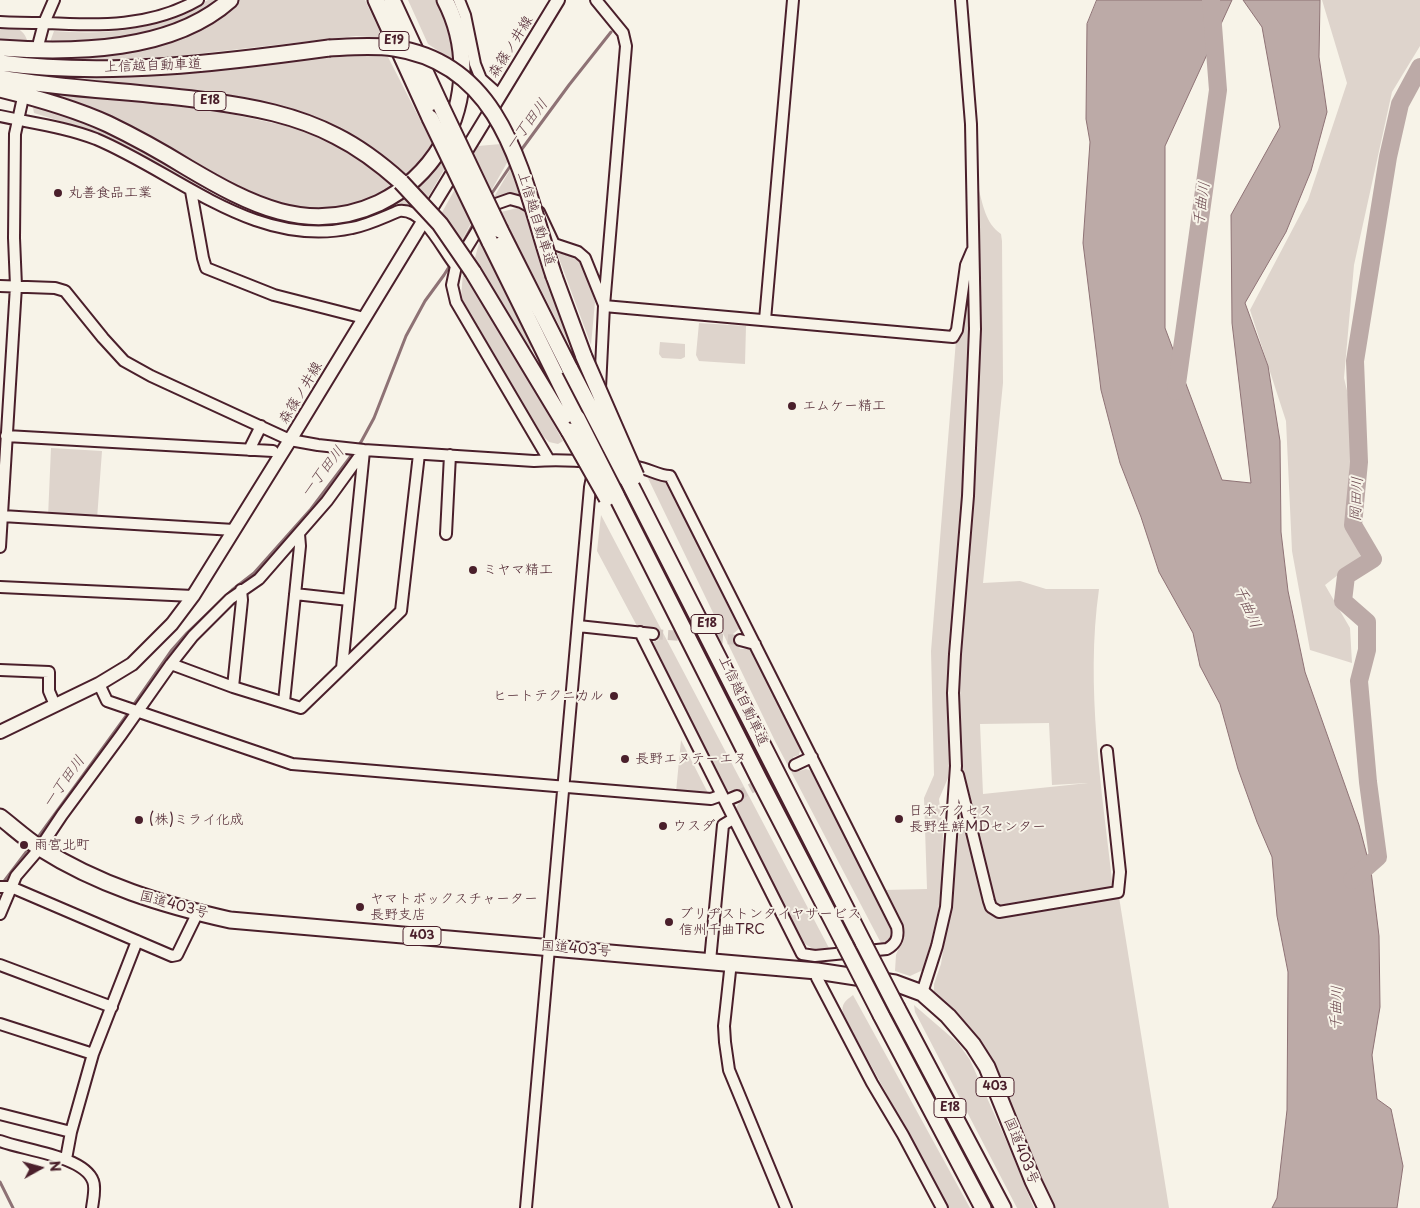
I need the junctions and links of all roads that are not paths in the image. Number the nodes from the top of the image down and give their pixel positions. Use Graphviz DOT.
graph roads {
  1 [pos="54,0"];
  2 [pos="198,0"];
  3 [pos="230,0"];
  4 [pos="376,0"];
  5 [pos="392,0"];
  6 [pos="397,0"];
  7 [pos="445,0"];
  8 [pos="459,0"];
  9 [pos="558,0"];
  10 [pos="596,0"];
  11 [pos="793,0"];
  12 [pos="961,0"];
  13 [pos="0,22"];
  14 [pos="44,23"];
  15 [pos="39,42"];
  16 [pos="0,48"];
  17 [pos="0,63"];
  18 [pos="0,78"];
  19 [pos="421,80"];
  20 [pos="0,89"];
  21 [pos="499,95"];
  22 [pos="22,102"];
  23 [pos="441,106"];
  24 [pos="0,116"];
  25 [pos="18,120"];
  26 [pos="191,190"];
  27 [pos="423,221"];
  28 [pos="974,247"];
  29 [pos="454,263"];
  30 [pos="0,286"];
  31 [pos="16,286"];
  32 [pos="604,306"];
  33 [pos="364,318"];
  34 [pos="765,320"];
  35 [pos="261,426"];
  36 [pos="6,436"];
  37 [pos="290,440"];
  38 [pos="360,449"];
  39 [pos="249,450"];
  40 [pos="273,451"];
  41 [pos="419,454"];
  42 [pos="450,456"];
  43 [pos="549,460"];
  44 [pos="595,463"];
  45 [pos="632,479"];
  46 [pos="612,497"];
  47 [pos="2,516"];
  48 [pos="234,530"];
  49 [pos="299,534"];
  50 [pos="446,534"];
  51 [pos="0,547"];
  52 [pos="0,587"];
  53 [pos="241,590"];
  54 [pos="295,594"];
  55 [pos="193,596"];
  56 [pos="349,600"];
  57 [pos="578,626"];
  58 [pos="640,632"];
  59 [pos="654,634"];
  60 [pos="740,640"];
  61 [pos="755,644"];
  62 [pos="171,664"];
  63 [pos="342,668"];
  64 [pos="0,670"];
  65 [pos="99,684"];
  66 [pos="233,687"];
  67 [pos="284,702"];
  68 [pos="55,705"];
  69 [pos="133,710"];
  70 [pos="0,732"];
  71 [pos="1107,751"];
  72 [pos="812,757"];
  73 [pos="795,765"];
  74 [pos="956,766"];
  75 [pos="563,787"];
  76 [pos="737,796"];
  77 [pos="723,798"];
  78 [pos="0,817"];
  79 [pos="733,819"];
  80 [pos="36,845"];
  81 [pos="5,887"];
  82 [pos="198,912"];
  83 [pos="0,914"];
  84 [pos="137,942"];
  85 [pos="550,946"];
  86 [pos="710,961"];
  87 [pos="730,962"];
  88 [pos="0,965"];
  89 [pos="817,978"];
  90 [pos="922,993"];
  91 [pos="112,1007"];
  92 [pos="0,1024"];
  93 [pos="92,1054"];
  94 [pos="0,1114"];
  95 [pos="71,1132"];
  96 [pos="0,1141"];
  97 [pos="66,1159"];
  98 [pos="92,1208"];
  99 [pos="526,1208"];
  100 [pos="786,1208"];
  101 [pos="942,1208"];
  102 [pos="983,1208"];
  103 [pos="1003,1208"];
  104 [pos="1046,1208"];
  1 -- 14 [label="street"];
  2 -- 14 [label="street"];
  3 -- 16 [label="highway"];
  4 -- 19 [label="highway, E19"];
  5 -- 19 [label="highway, E19"];
  6 -- 23 [label="highway"];
  7 -- 20 [label="highway"];
  8 -- 21 [label="street"];
  9 -- 21 [label="main road, 森篠ノ井線"];
  10 -- 32 [label="street"];
  11 -- 34 [label="street"];
  12 -- 28 [label="street"];
  13 -- 14 [label="street"];
  14 -- 15 [label="street"];
  17 -- 45 [label="highway, 上信越自動車道 / E18, bridge"];
  18 -- 46 [label="highway, 上信越自動車道 / E18, bridge"];
  19 -- 23 [label="highway, 上信越自動車道 / E18"];
  19 -- 46 [label="highway, 上信越自動車道 / E18, bridge"];
  21 -- 27 [label="main road, 森篠ノ井線"];
  22 -- 25 [label="street"];
  23 -- 45 [label="highway, 上信越自動車道 / E18, bridge"];
  24 -- 25 [label="street"];
  25 -- 26 [label="street"];
  25 -- 31 [label="street"];
  26 -- 27 [label="street"];
  26 -- 33 [label="street"];
  27 -- 29 [label="street"];
  27 -- 33 [label="main road, 森篠ノ井線"];
  28 -- 34 [label="street"];
  28 -- 74 [label="street"];
  29 -- 32 [label="street"];
  29 -- 43 [label="street"];
  30 -- 31 [label="street"];
  31 -- 35 [label="street"];
  31 -- 36 [label="street"];
  32 -- 34 [label="street"];
  32 -- 44 [label="street"];
  33 -- 37 [label="main road, 森篠ノ井線"];
  35 -- 37 [label="street"];
  35 -- 39 [label="street"];
  36 -- 39 [label="street"];
  36 -- 47 [label="street"];
  37 -- 38 [label="street"];
  37 -- 48 [label="main road, 森篠ノ井線"];
  38 -- 41 [label="street"];
  38 -- 49 [label="street"];
  38 -- 56 [label="street"];
  39 -- 40 [label="street"];
  41 -- 42 [label="street"];
  41 -- 63 [label="street"];
  42 -- 43 [label="street"];
  42 -- 50 [label="street"];
  43 -- 44 [label="street"];
  44 -- 57 [label="street"];
  44 -- 61 [label="street"];
  45 -- 103 [label="highway, 上信越自動車道 / E18, bridge"];
  46 -- 102 [label="highway, 上信越自動車道 / E18, bridge"];
  47 -- 48 [label="street"];
  47 -- 51 [label="street"];
  48 -- 55 [label="main road, 森篠ノ井線"];
  49 -- 53 [label="street"];
  49 -- 54 [label="street"];
  52 -- 55 [label="street"];
  53 -- 62 [label="street"];
  53 -- 66 [label="street"];
  54 -- 56 [label="street"];
  54 -- 67 [label="street"];
  55 -- 65 [label="main road, 森篠ノ井線"];
  56 -- 63 [label="street"];
  57 -- 58 [label="street"];
  57 -- 75 [label="street"];
  58 -- 59 [label="street"];
  58 -- 77 [label="street"];
  60 -- 61 [label="street"];
  61 -- 72 [label="street"];
  62 -- 66 [label="street"];
  62 -- 69 [label="street"];
  63 -- 67 [label="street"];
  64 -- 68 [label="street"];
  65 -- 68 [label="main road, 森篠ノ井線"];
  65 -- 69 [label="street"];
  66 -- 67 [label="street"];
  68 -- 70 [label="main road, 森篠ノ井線"];
  69 -- 75 [label="street"];
  69 -- 80 [label="street"];
  71 -- 74 [label="street"];
  72 -- 73 [label="street"];
  72 -- 79 [label="street"];
  74 -- 90 [label="street"];
  75 -- 77 [label="street"];
  75 -- 85 [label="street"];
  76 -- 77 [label="street"];
  77 -- 79 [label="street"];
  78 -- 80 [label="highway, 国道403号 / 403"];
  79 -- 86 [label="street"];
  80 -- 81 [label="street"];
  80 -- 82 [label="highway, 国道403号 / 403"];
  81 -- 83 [label="street"];
  81 -- 84 [label="street"];
  82 -- 84 [label="street"];
  82 -- 85 [label="highway, 国道403号 / 403"];
  84 -- 91 [label="street"];
  85 -- 86 [label="highway, 国道403号 / 403"];
  85 -- 99 [label="street"];
  86 -- 87 [label="highway, 国道403号 / 403"];
  87 -- 90 [label="highway, 国道403号 / 403"];
  87 -- 100 [label="street"];
  88 -- 91 [label="street"];
  89 -- 101 [label="street"];
  90 -- 104 [label="highway, 国道403号 / 403"];
  91 -- 93 [label="street"];
  92 -- 93 [label="street"];
  93 -- 95 [label="street"];
  94 -- 95 [label="street"];
  95 -- 97 [label="street"];
  96 -- 97 [label="street"];
  97 -- 98 [label="street"];
}
